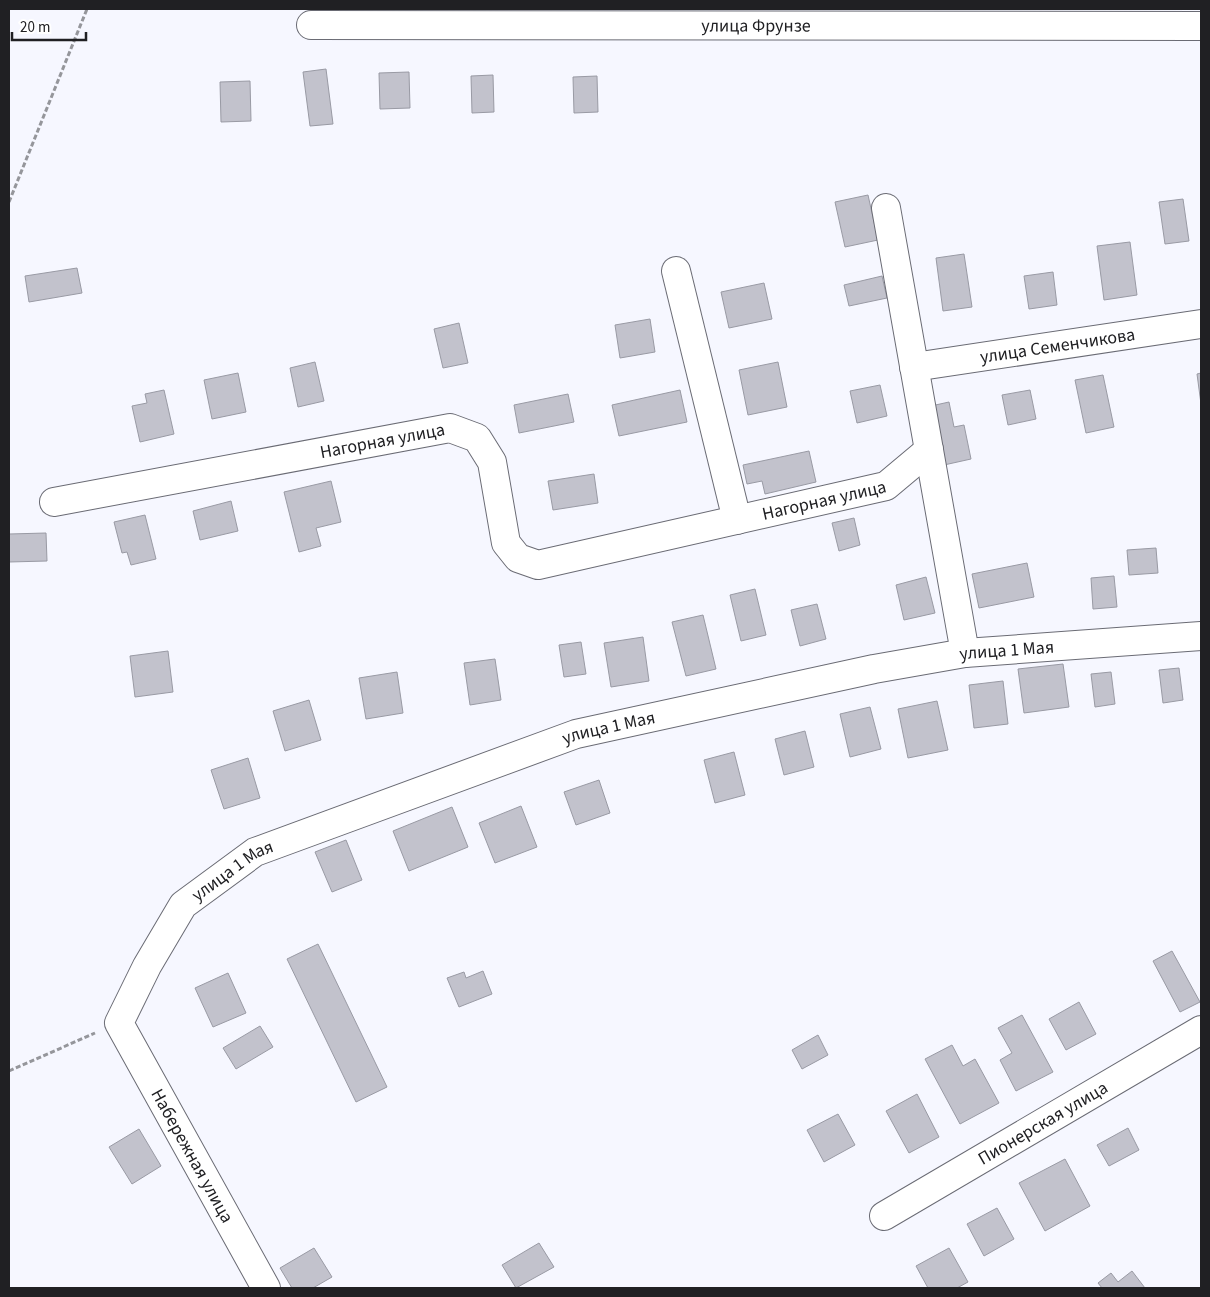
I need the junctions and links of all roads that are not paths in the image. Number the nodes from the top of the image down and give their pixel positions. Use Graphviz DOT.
graph roads {
  1 [pos="741,17"];
  2 [pos="311,25"];
  3 [pos="1201,26"];
  4 [pos="886,208"];
  5 [pos="676,271"];
  6 [pos="1201,324"];
  7 [pos="914,367"];
  8 [pos="929,450"];
  9 [pos="54,502"];
  10 [pos="736,520"];
  11 [pos="1201,636"];
  12 [pos="965,653"];
  13 [pos="119,1023"];
  14 [pos="1201,1030"];
  15 [pos="884,1216"];
  16 [pos="266,1288"];
  1 -- 2 [label="street, улица Фрунзе"];
  1 -- 3 [label="street, улица Фрунзе"];
  4 -- 7 [label="street"];
  5 -- 10 [label="street, Нагорная улица"];
  6 -- 7 [label="street, улица Семенчикова"];
  7 -- 8 [label="street"];
  8 -- 10 [label="street, Нагорная улица"];
  8 -- 12 [label="street"];
  9 -- 10 [label="street, Нагорная улица"];
  11 -- 12 [label="street, улица 1 Мая"];
  12 -- 13 [label="street, улица 1 Мая"];
  13 -- 16 [label="street, Набережная улица"];
  14 -- 15 [label="street, Пионерская улица"];
}
